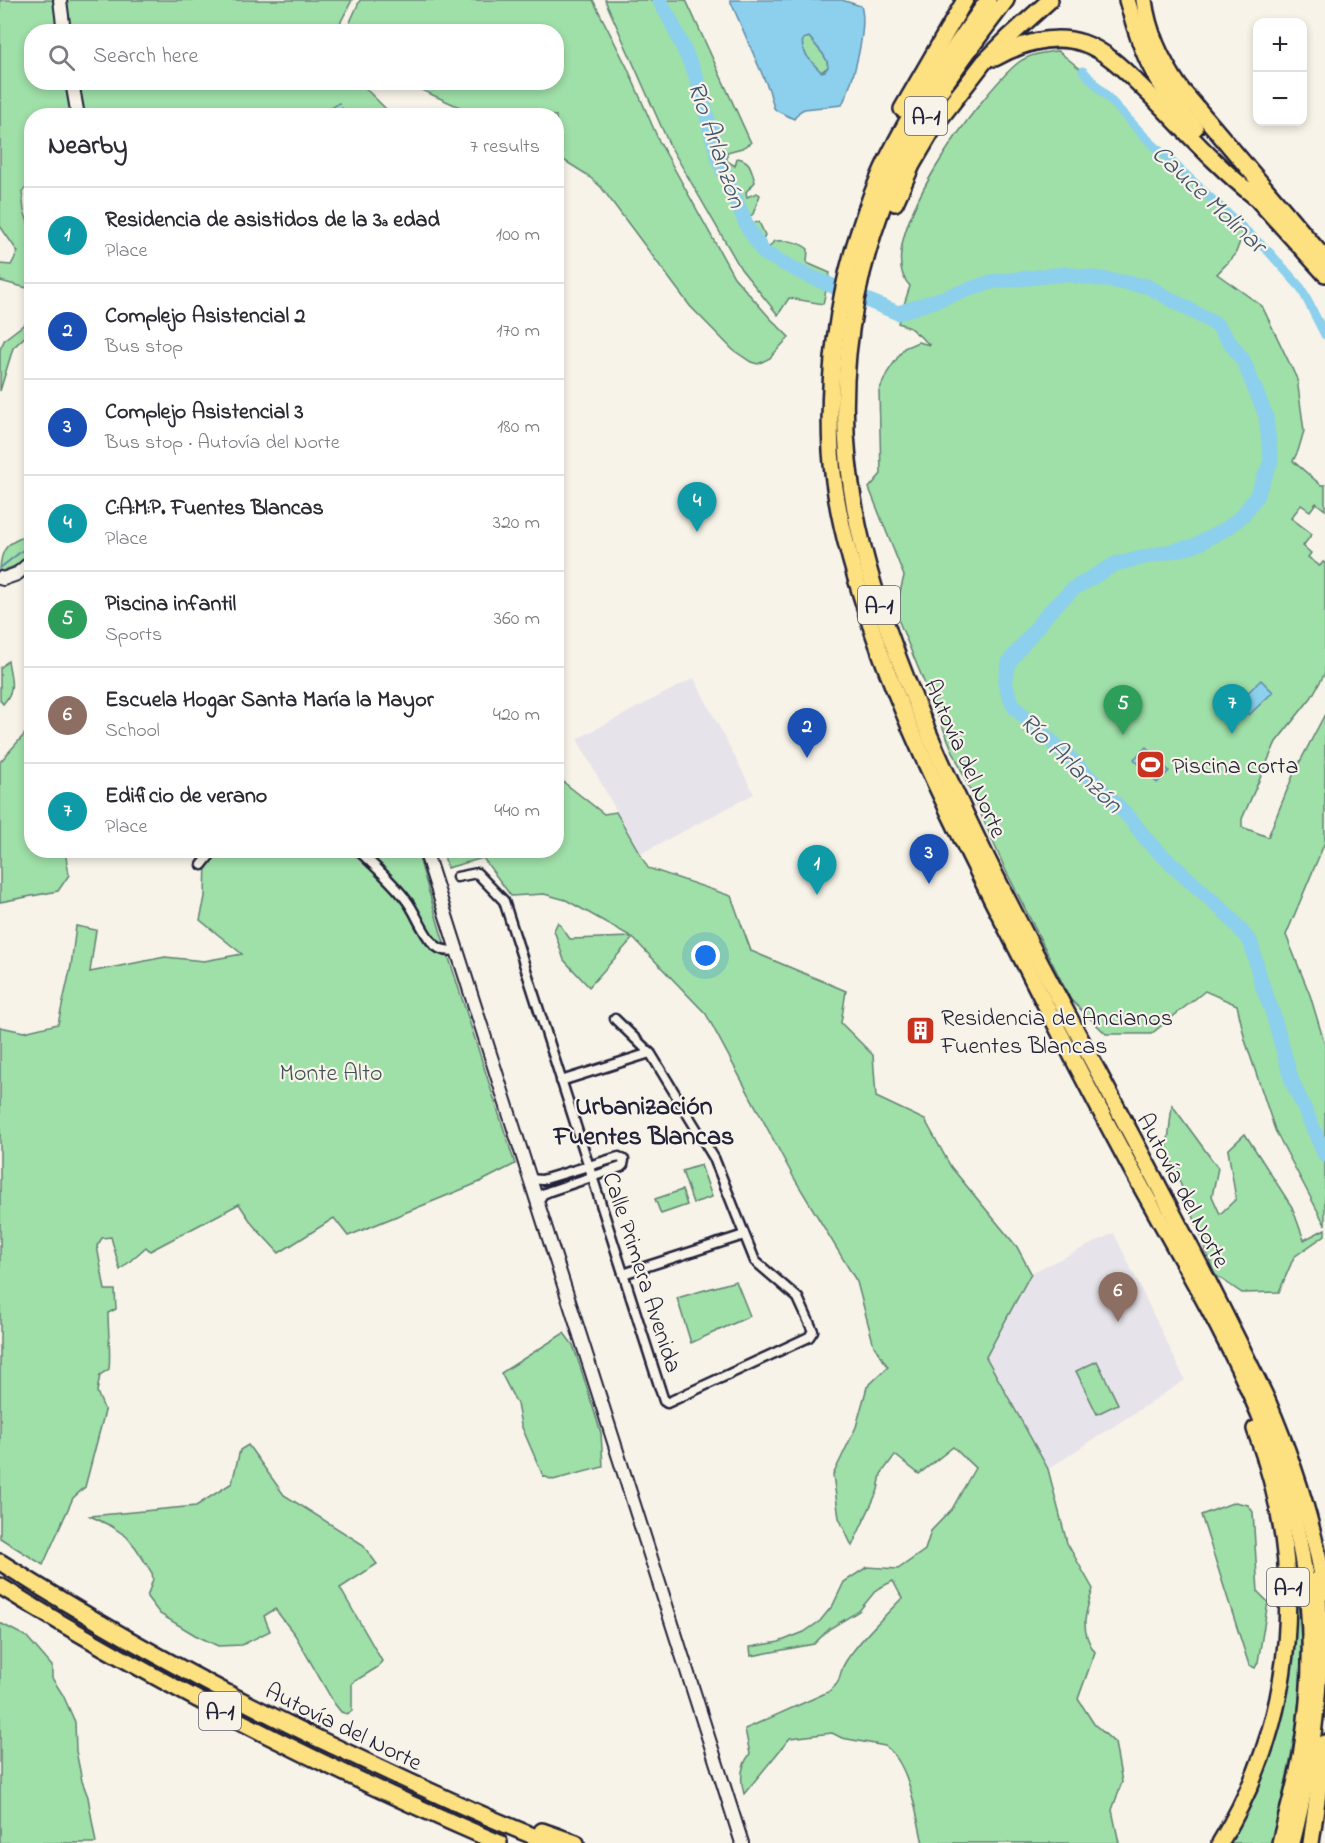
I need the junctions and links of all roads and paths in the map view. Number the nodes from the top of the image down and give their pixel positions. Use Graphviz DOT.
graph roads {
  1 [pos="60,0"];
  2 [pos="965,0"];
  3 [pos="988,0"];
  4 [pos="1005,0"];
  5 [pos="1050,0"];
  6 [pos="1127,0"];
  7 [pos="1144,0"];
  8 [pos="63,24"];
  9 [pos="972,78"];
  10 [pos="73,90"];
  11 [pos="77,108"];
  12 [pos="1254,196"];
  13 [pos="864,242"];
  14 [pos="1325,259"];
  15 [pos="1325,274"];
  16 [pos="841,357"];
  17 [pos="24,568"];
  18 [pos="0,578"];
  19 [pos="208,858"];
  20 [pos="366,858"];
  21 [pos="427,858"];
  22 [pos="202,865"];
  23 [pos="457,878"];
  24 [pos="456,950"];
  25 [pos="615,1019"];
  26 [pos="651,1053"];
  27 [pos="561,1081"];
  28 [pos="589,1166"];
  29 [pos="592,1177"];
  30 [pos="529,1179"];
  31 [pos="1148,1198"];
  32 [pos="536,1203"];
  33 [pos="744,1235"];
  34 [pos="624,1274"];
  35 [pos="1306,1506"];
  36 [pos="0,1562"];
  37 [pos="0,1586"];
  38 [pos="1325,1592"];
  39 [pos="1325,1743"];
  40 [pos="412,1784"];
  41 [pos="499,1843"];
  42 [pos="551,1843"];
  43 [pos="576,1843"];
  44 [pos="742,1843"];
  45 [pos="1220,1843"];
  46 [pos="1280,1843"];
  47 [pos="1292,1843"];
  48 [pos="1311,1843"];
  1 -- 8 [label="main road"];
  2 -- 13 [label="highway"];
  3 -- 13 [label="highway, A-1"];
  4 -- 13 [label="highway, Autovía del Norte / A-1"];
  5 -- 9 [label="highway"];
  6 -- 12 [label="highway"];
  7 -- 14 [label="highway"];
  9 -- 12 [label="highway"];
  9 -- 13 [label="highway"];
  10 -- 11 [label="main road"];
  12 -- 15 [label="highway"];
  13 -- 16 [label="highway, Autovía del Norte / A-1"];
  13 -- 16 [label="highway"];
  16 -- 31 [label="highway, Autovía del Norte / A-1"];
  16 -- 35 [label="highway, Autovía del Norte / A-1"];
  17 -- 18 [label="main road"];
  19 -- 22 [label="street"];
  20 -- 24 [label="street"];
  21 -- 24 [label="main road"];
  23 -- 27 [label="street, Calle Primera Avenida"];
  24 -- 30 [label="main road"];
  25 -- 26 [label="street"];
  26 -- 27 [label="street"];
  26 -- 33 [label="street"];
  27 -- 28 [label="street, Calle Primera Avenida"];
  28 -- 29 [label="street, Calle Primera Avenida"];
  28 -- 29 [label="street"];
  28 -- 30 [label="street"];
  29 -- 32 [label="street"];
  29 -- 34 [label="street, Calle Primera Avenida"];
  30 -- 32 [label="main road"];
  31 -- 45 [label="highway, A-1"];
  31 -- 46 [label="highway"];
  32 -- 44 [label="main road"];
  33 -- 34 [label="street"];
  33 -- 34 [label="street, Calle Primera Avenida"];
  35 -- 38 [label="highway"];
  35 -- 47 [label="highway, A-1"];
  36 -- 40 [label="highway, Autovía del Norte / A-1"];
  37 -- 41 [label="highway, Autovía del Norte / A-1"];
  39 -- 48 [label="highway"];
  40 -- 42 [label="highway, Autovía del Norte"];
  40 -- 43 [label="highway, A-1"];
}
